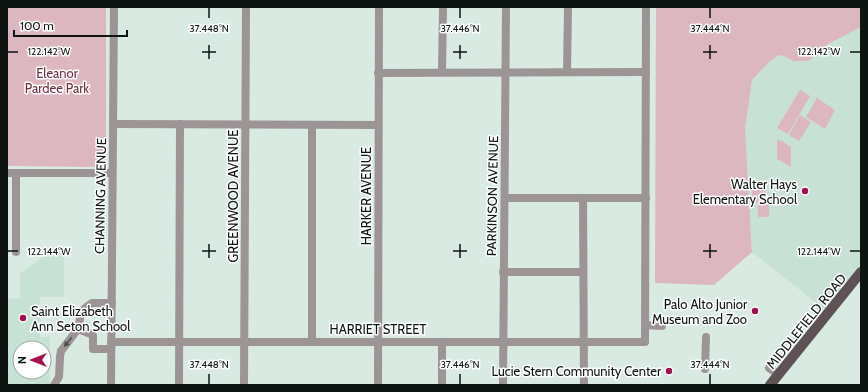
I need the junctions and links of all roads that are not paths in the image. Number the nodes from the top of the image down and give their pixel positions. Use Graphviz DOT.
graph roads {
  1 [pos="114,7"];
  2 [pos="246,7"];
  3 [pos="379,7"];
  4 [pos="443,7"];
  5 [pos="506,7"];
  6 [pos="568,7"];
  7 [pos="646,7"];
  8 [pos="442,72"];
  9 [pos="505,72"];
  10 [pos="568,72"];
  11 [pos="646,72"];
  12 [pos="378,73"];
  13 [pos="113,124"];
  14 [pos="180,124"];
  15 [pos="245,125"];
  16 [pos="312,125"];
  17 [pos="378,125"];
  18 [pos="7,173"];
  19 [pos="16,173"];
  20 [pos="112,173"];
  21 [pos="505,198"];
  22 [pos="583,198"];
  23 [pos="646,198"];
  24 [pos="16,252"];
  25 [pos="503,272"];
  26 [pos="583,272"];
  27 [pos="861,272"];
  28 [pos="112,303"];
  29 [pos="645,325"];
  30 [pos="662,326"];
  31 [pos="78,329"];
  32 [pos="706,337"];
  33 [pos="179,341"];
  34 [pos="244,341"];
  35 [pos="312,341"];
  36 [pos="378,342"];
  37 [pos="442,342"];
  38 [pos="503,342"];
  39 [pos="584,342"];
  40 [pos="111,345"];
  41 [pos="769,368"];
  42 [pos="705,369"];
  43 [pos="778,375"];
  44 [pos="54,385"];
  45 [pos="111,385"];
  46 [pos="179,385"];
  47 [pos="244,385"];
  48 [pos="378,385"];
  49 [pos="442,385"];
  50 [pos="503,385"];
  51 [pos="584,385"];
  52 [pos="770,385"];
  1 -- 13 [label="street, CHANNING AVENUE"];
  2 -- 15 [label="street, GREENWOOD AVENUE"];
  3 -- 12 [label="street, HARKER AVENUE"];
  4 -- 8 [label="street"];
  5 -- 9 [label="street, PARKINSON AVENUE"];
  6 -- 10 [label="street"];
  7 -- 11 [label="street"];
  8 -- 9 [label="street"];
  8 -- 12 [label="street"];
  9 -- 10 [label="street"];
  9 -- 21 [label="street, PARKINSON AVENUE"];
  10 -- 11 [label="street"];
  11 -- 23 [label="street"];
  12 -- 17 [label="street, HARKER AVENUE"];
  13 -- 14 [label="street"];
  13 -- 20 [label="street, CHANNING AVENUE"];
  14 -- 15 [label="street"];
  14 -- 33 [label="street"];
  15 -- 16 [label="street"];
  15 -- 34 [label="street, GREENWOOD AVENUE"];
  16 -- 17 [label="street"];
  16 -- 35 [label="street"];
  17 -- 36 [label="street, HARKER AVENUE"];
  18 -- 19 [label="street"];
  19 -- 20 [label="street"];
  19 -- 24 [label="street"];
  20 -- 28 [label="street, CHANNING AVENUE"];
  21 -- 22 [label="street"];
  21 -- 25 [label="street, PARKINSON AVENUE"];
  22 -- 23 [label="street"];
  22 -- 26 [label="street"];
  23 -- 29 [label="street"];
  25 -- 26 [label="street"];
  25 -- 38 [label="street, PARKINSON AVENUE"];
  26 -- 39 [label="street"];
  27 -- 43 [label="main road, MIDDLEFIELD ROAD"];
  28 -- 31 [label="street"];
  28 -- 40 [label="street, CHANNING AVENUE"];
  29 -- 30 [label="street"];
  29 -- 39 [label="street, HARRIET STREET"];
  31 -- 40 [label="street, HARRIET STREET"];
  31 -- 44 [label="street, one-way"];
  32 -- 42 [label="street"];
  33 -- 34 [label="street, HARRIET STREET"];
  33 -- 40 [label="street, HARRIET STREET"];
  33 -- 46 [label="street"];
  34 -- 35 [label="street, HARRIET STREET"];
  34 -- 47 [label="street, GREENWOOD AVENUE"];
  35 -- 36 [label="street, HARRIET STREET"];
  36 -- 37 [label="street, HARRIET STREET"];
  36 -- 48 [label="street, HARKER AVENUE"];
  37 -- 38 [label="street, HARRIET STREET"];
  37 -- 49 [label="street"];
  38 -- 39 [label="street, HARRIET STREET"];
  38 -- 50 [label="street, PARKINSON AVENUE"];
  39 -- 51 [label="street"];
  40 -- 45 [label="street, CHANNING AVENUE"];
  41 -- 43 [label="street"];
  43 -- 52 [label="main road, MIDDLEFIELD ROAD"];
}
